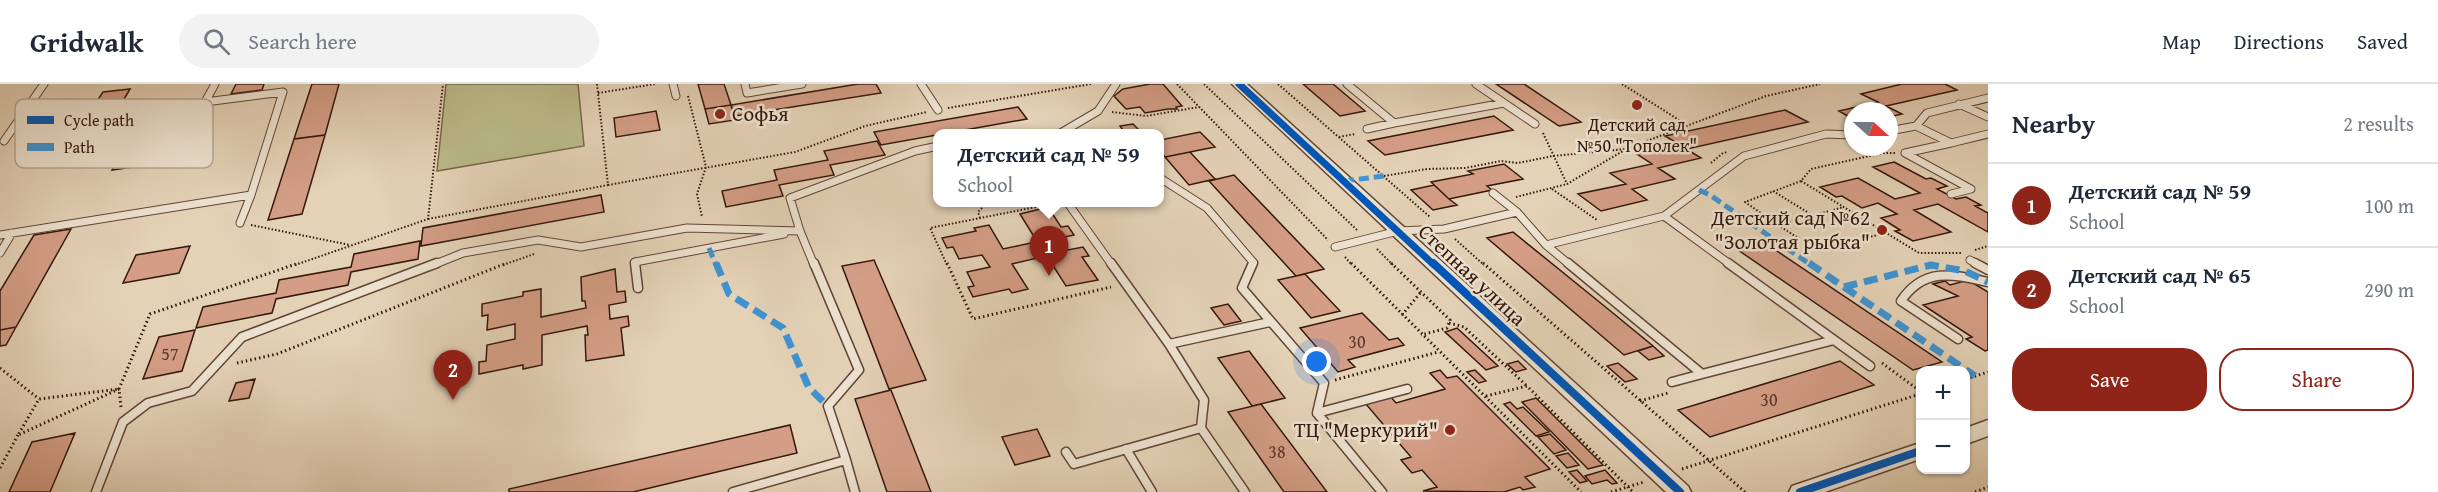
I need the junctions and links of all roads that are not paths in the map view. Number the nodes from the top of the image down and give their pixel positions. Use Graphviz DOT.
graph roads {
  1 [pos="44,84"];
  2 [pos="215,84"];
  3 [pos="673,84"];
  4 [pos="745,84"];
  5 [pos="802,84"];
  6 [pos="921,84"];
  7 [pos="1116,84"];
  8 [pos="1239,84"];
  9 [pos="1347,84"];
  10 [pos="1476,84"];
  11 [pos="676,96"];
  12 [pos="1988,98"];
  13 [pos="33,99"];
  14 [pos="208,99"];
  15 [pos="213,101"];
  16 [pos="1504,103"];
  17 [pos="1959,104"];
  18 [pos="938,110"];
  19 [pos="1988,117"];
  20 [pos="1394,123"];
  21 [pos="15,124"];
  22 [pos="1535,124"];
  23 [pos="1916,126"];
  24 [pos="1067,129"];
  25 [pos="1367,129"];
  26 [pos="1898,129"];
  27 [pos="1988,134"];
  28 [pos="1844,135"];
  29 [pos="1,143"];
  30 [pos="1951,143"];
  31 [pos="933,147"];
  32 [pos="1164,181"];
  33 [pos="1493,193"];
  34 [pos="1952,194"];
  35 [pos="251,195"];
  36 [pos="1071,207"];
  37 [pos="1517,212"];
  38 [pos="1665,216"];
  39 [pos="240,223"];
  40 [pos="800,231"];
  41 [pos="1398,231"];
  42 [pos="12,234"];
  43 [pos="0,235"];
  44 [pos="1546,245"];
  45 [pos="1335,247"];
  46 [pos="0,253"];
  47 [pos="1970,260"];
  48 [pos="1988,270"];
  49 [pos="1988,282"];
  50 [pos="638,288"];
  51 [pos="1270,322"];
  52 [pos="1958,339"];
  53 [pos="1834,340"];
  54 [pos="1169,344"];
  55 [pos="1870,366"];
  56 [pos="1702,374"];
  57 [pos="1672,382"];
  58 [pos="1407,389"];
  59 [pos="1317,413"];
  60 [pos="1201,428"];
  61 [pos="1988,428"];
  62 [pos="1970,434"];
  63 [pos="1126,449"];
  64 [pos="1066,452"];
  65 [pos="1916,452"];
  66 [pos="846,460"];
  67 [pos="96,492"];
  68 [pos="734,492"];
  69 [pos="855,492"];
  70 [pos="1152,492"];
  71 [pos="1245,492"];
  72 [pos="1382,492"];
  73 [pos="1680,492"];
  74 [pos="1800,492"];
  1 -- 13 [label="lane"];
  2 -- 14 [label="lane"];
  3 -- 11 [label="lane"];
  4 -- 5 [label="lane"];
  6 -- 18 [label="lane"];
  7 -- 24 [label="lane"];
  8 -- 41 [label="street, Степная улица"];
  9 -- 20 [label="lane"];
  10 -- 16 [label="lane"];
  12 -- 17 [label="lane"];
  15 -- 35 [label="lane"];
  16 -- 20 [label="lane"];
  16 -- 22 [label="lane"];
  17 -- 19 [label="lane"];
  17 -- 23 [label="lane"];
  20 -- 25 [label="lane"];
  21 -- 29 [label="lane"];
  23 -- 26 [label="lane"];
  23 -- 30 [label="lane"];
  27 -- 30 [label="lane"];
  28 -- 38 [label="lane"];
  30 -- 34 [label="lane"];
  31 -- 40 [label="lane"];
  32 -- 51 [label="lane"];
  33 -- 37 [label="lane"];
  35 -- 39 [label="lane"];
  35 -- 42 [label="lane"];
  36 -- 54 [label="lane"];
  37 -- 41 [label="lane"];
  37 -- 44 [label="lane"];
  38 -- 44 [label="lane"];
  38 -- 53 [label="lane"];
  40 -- 50 [label="lane"];
  40 -- 66 [label="lane"];
  40 -- 67 [label="lane"];
  41 -- 45 [label="lane"];
  41 -- 73 [label="street, Степная улица"];
  42 -- 43 [label="lane"];
  42 -- 46 [label="lane"];
  44 -- 56 [label="lane"];
  47 -- 48 [label="lane"];
  49 -- 52 [label="lane"];
  51 -- 54 [label="lane"];
  51 -- 59 [label="lane"];
  53 -- 55 [label="lane"];
  53 -- 56 [label="lane"];
  54 -- 60 [label="lane"];
  56 -- 57 [label="lane"];
  58 -- 59 [label="lane"];
  59 -- 72 [label="lane"];
  60 -- 63 [label="lane"];
  60 -- 71 [label="lane"];
  61 -- 62 [label="street"];
  63 -- 64 [label="lane"];
  63 -- 70 [label="lane"];
  65 -- 74 [label="street"];
  66 -- 68 [label="lane"];
  66 -- 69 [label="lane"];
}
